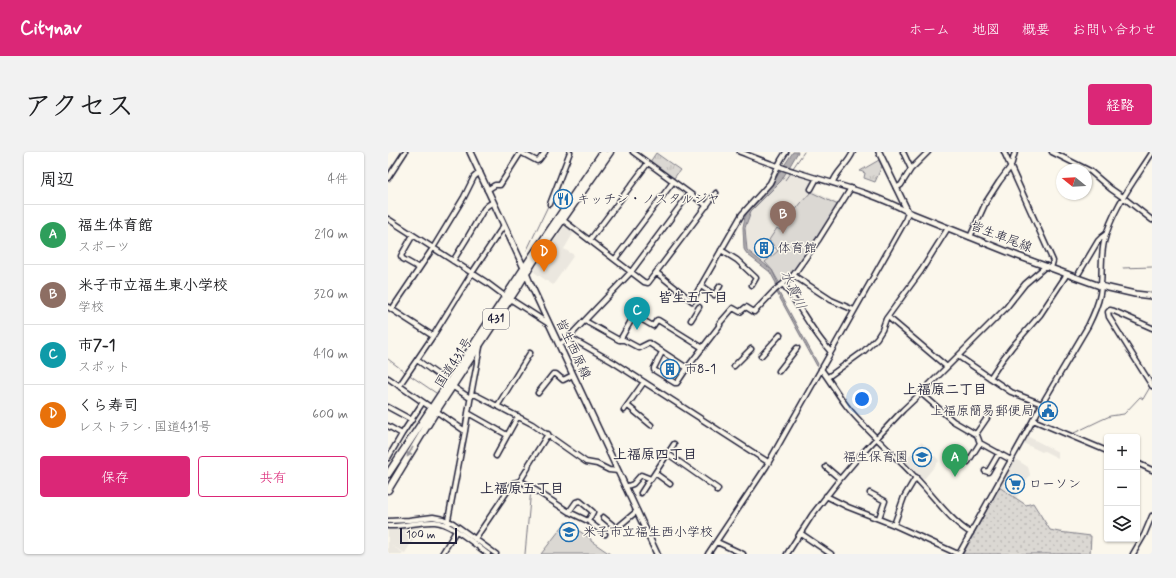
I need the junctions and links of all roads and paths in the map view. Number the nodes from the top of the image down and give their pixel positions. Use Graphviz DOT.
graph roads {
  1 [pos="405,152"];
  2 [pos="470,152"];
  3 [pos="521,152"];
  4 [pos="545,152"];
  5 [pos="570,152"];
  6 [pos="603,152"];
  7 [pos="610,152"];
  8 [pos="633,152"];
  9 [pos="740,152"];
  10 [pos="786,152"];
  11 [pos="853,152"];
  12 [pos="879,152"];
  13 [pos="903,152"];
  14 [pos="928,152"];
  15 [pos="1004,152"];
  16 [pos="1015,152"];
  17 [pos="1052,152"];
  18 [pos="1152,153"];
  19 [pos="648,163"];
  20 [pos="1011,166"];
  21 [pos="779,167"];
  22 [pos="911,169"];
  23 [pos="480,172"];
  24 [pos="388,178"];
  25 [pos="817,178"];
  26 [pos="673,182"];
  27 [pos="833,182"];
  28 [pos="851,188"];
  29 [pos="896,188"];
  30 [pos="810,189"];
  31 [pos="487,190"];
  32 [pos="716,193"];
  33 [pos="689,194"];
  34 [pos="1124,198"];
  35 [pos="493,202"];
  36 [pos="550,204"];
  37 [pos="706,206"];
  38 [pos="908,212"];
  39 [pos="1151,219"];
  40 [pos="388,220"];
  41 [pos="563,220"];
  42 [pos="504,225"];
  43 [pos="948,228"];
  44 [pos="1106,234"];
  45 [pos="413,235"];
  46 [pos="970,237"];
  47 [pos="590,240"];
  48 [pos="433,248"];
  49 [pos="721,250"];
  50 [pos="615,259"];
  51 [pos="453,260"];
  52 [pos="1048,267"];
  53 [pos="419,268"];
  54 [pos="525,271"];
  55 [pos="631,272"];
  56 [pos="472,273"];
  57 [pos="657,273"];
  58 [pos="1079,273"];
  59 [pos="1067,274"];
  60 [pos="793,275"];
  61 [pos="784,284"];
  62 [pos="752,285"];
  63 [pos="701,286"];
  64 [pos="720,286"];
  65 [pos="1100,286"];
  66 [pos="1152,296"];
  67 [pos="508,298"];
  68 [pos="640,305"];
  69 [pos="699,307"];
  70 [pos="390,308"];
  71 [pos="854,310"];
  72 [pos="634,315"];
  73 [pos="888,317"];
  74 [pos="691,320"];
  75 [pos="585,321"];
  76 [pos="549,324"];
  77 [pos="1152,328"];
  78 [pos="780,335"];
  79 [pos="433,336"];
  80 [pos="569,337"];
  81 [pos="620,340"];
  82 [pos="480,343"];
  83 [pos="559,345"];
  84 [pos="703,348"];
  85 [pos="797,348"];
  86 [pos="751,349"];
  87 [pos="662,352"];
  88 [pos="831,352"];
  89 [pos="530,353"];
  90 [pos="761,356"];
  91 [pos="958,356"];
  92 [pos="417,360"];
  93 [pos="734,366"];
  94 [pos="947,367"];
  95 [pos="687,368"];
  96 [pos="821,369"];
  97 [pos="779,371"];
  98 [pos="573,375"];
  99 [pos="828,377"];
  100 [pos="388,378"];
  101 [pos="990,378"];
  102 [pos="644,382"];
  103 [pos="450,384"];
  104 [pos="399,386"];
  105 [pos="1152,386"];
  106 [pos="538,393"];
  107 [pos="922,393"];
  108 [pos="470,396"];
  109 [pos="423,402"];
  110 [pos="1042,404"];
  111 [pos="498,406"];
  112 [pos="628,406"];
  113 [pos="388,407"];
  114 [pos="433,409"];
  115 [pos="624,410"];
  116 [pos="468,413"];
  117 [pos="518,416"];
  118 [pos="987,418"];
  119 [pos="412,420"];
  120 [pos="1034,420"];
  121 [pos="650,425"];
  122 [pos="388,426"];
  123 [pos="465,431"];
  124 [pos="402,434"];
  125 [pos="548,434"];
  126 [pos="976,434"];
  127 [pos="507,435"];
  128 [pos="876,438"];
  129 [pos="980,443"];
  130 [pos="674,444"];
  131 [pos="1104,450"];
  132 [pos="999,453"];
  133 [pos="668,454"];
  134 [pos="496,456"];
  135 [pos="388,458"];
  136 [pos="1011,460"];
  137 [pos="768,462"];
  138 [pos="968,462"];
  139 [pos="1140,464"];
  140 [pos="826,467"];
  141 [pos="1152,470"];
  142 [pos="618,471"];
  143 [pos="985,471"];
  144 [pos="655,473"];
  145 [pos="388,474"];
  146 [pos="914,478"];
  147 [pos="650,479"];
  148 [pos="840,479"];
  149 [pos="520,482"];
  150 [pos="670,484"];
  151 [pos="625,487"];
  152 [pos="388,490"];
  153 [pos="717,491"];
  154 [pos="641,493"];
  155 [pos="870,493"];
  156 [pos="826,496"];
  157 [pos="637,511"];
  158 [pos="569,512"];
  159 [pos="1152,516"];
  160 [pos="603,517"];
  161 [pos="879,518"];
  162 [pos="388,521"];
  163 [pos="588,521"];
  164 [pos="409,523"];
  165 [pos="448,523"];
  166 [pos="894,525"];
  167 [pos="388,526"];
  168 [pos="456,530"];
  169 [pos="800,533"];
  170 [pos="971,533"];
  171 [pos="604,534"];
  172 [pos="475,539"];
  173 [pos="716,542"];
  174 [pos="442,554"];
  175 [pos="488,554"];
  176 [pos="496,554"];
  177 [pos="657,554"];
  178 [pos="708,554"];
  179 [pos="743,554"];
  180 [pos="787,554"];
  181 [pos="831,554"];
  182 [pos="958,554"];
  183 [pos="1133,554"];
  1 -- 24 [label="street"];
  2 -- 23 [label="main road, 皆生西原線"];
  3 -- 4 [label="street"];
  3 -- 31 [label="street"];
  5 -- 36 [label="street"];
  6 -- 54 [label="highway, 国道431号 / 431"];
  7 -- 41 [label="highway, 国道431号 / 431"];
  8 -- 19 [label="street"];
  9 -- 21 [label="street"];
  10 -- 21 [label="street"];
  11 -- 27 [label="street"];
  12 -- 29 [label="main road"];
  13 -- 22 [label="street"];
  14 -- 22 [label="street"];
  15 -- 20 [label="street"];
  16 -- 20 [label="street"];
  17 -- 34 [label="street"];
  18 -- 34 [label="street"];
  19 -- 26 [label="street"];
  19 -- 47 [label="street"];
  20 -- 46 [label="street"];
  20 -- 52 [label="street"];
  21 -- 25 [label="street"];
  21 -- 49 [label="street"];
  22 -- 29 [label="street"];
  23 -- 31 [label="main road, 皆生西原線"];
  23 -- 48 [label="street"];
  25 -- 27 [label="street"];
  25 -- 30 [label="street"];
  26 -- 33 [label="street"];
  26 -- 50 [label="street"];
  27 -- 28 [label="street"];
  28 -- 38 [label="street"];
  28 -- 60 [label="street"];
  29 -- 38 [label="main road"];
  31 -- 35 [label="main road, 皆生西原線"];
  32 -- 37 [label="street"];
  33 -- 37 [label="street"];
  33 -- 55 [label="street"];
  34 -- 39 [label="street"];
  34 -- 44 [label="street"];
  35 -- 42 [label="main road, 皆生西原線"];
  35 -- 51 [label="street"];
  37 -- 57 [label="street"];
  38 -- 43 [label="main road, 皆生車尾線"];
  38 -- 71 [label="street"];
  40 -- 45 [label="street"];
  41 -- 47 [label="street"];
  41 -- 54 [label="highway, 国道431号 / 431"];
  42 -- 54 [label="main road, 皆生西原線"];
  42 -- 56 [label="street"];
  43 -- 46 [label="main road, 皆生車尾線"];
  43 -- 73 [label="street"];
  44 -- 58 [label="street"];
  44 -- 65 [label="street"];
  45 -- 48 [label="street"];
  45 -- 53 [label="street"];
  46 -- 52 [label="main road, 皆生車尾線"];
  47 -- 50 [label="street"];
  48 -- 51 [label="street"];
  48 -- 53 [label="street"];
  49 -- 62 [label="street"];
  49 -- 63 [label="street"];
  50 -- 55 [label="street"];
  51 -- 56 [label="street"];
  52 -- 59 [label="main road, 皆生車尾線"];
  52 -- 91 [label="street"];
  53 -- 70 [label="street"];
  54 -- 67 [label="highway, 国道431号 / 431"];
  54 -- 76 [label="main road, 皆生西原線"];
  55 -- 57 [label="street"];
  55 -- 75 [label="street"];
  56 -- 67 [label="street"];
  56 -- 79 [label="street"];
  57 -- 63 [label="street"];
  59 -- 65 [label="main road, 皆生車尾線"];
  59 -- 101 [label="street"];
  60 -- 61 [label="street"];
  60 -- 71 [label="street"];
  61 -- 84 [label="street"];
  61 -- 88 [label="street"];
  63 -- 64 [label="street"];
  65 -- 66 [label="main road, 皆生車尾線"];
  65 -- 110 [label="street"];
  67 -- 76 [label="street"];
  67 -- 82 [label="highway, 国道431号 / 431"];
  67 -- 103 [label="highway, 国道431号 / 431"];
  68 -- 72 [label="street"];
  69 -- 74 [label="street"];
  70 -- 79 [label="street"];
  71 -- 88 [label="street"];
  72 -- 81 [label="street"];
  72 -- 84 [label="street"];
  73 -- 94 [label="street"];
  73 -- 99 [label="street"];
  75 -- 80 [label="street"];
  75 -- 81 [label="street"];
  76 -- 83 [label="main road, 皆生西原線"];
  77 -- 105 [label="street"];
  78 -- 90 [label="street"];
  79 -- 92 [label="street"];
  80 -- 83 [label="street"];
  80 -- 102 [label="street"];
  81 -- 87 [label="street"];
  82 -- 103 [label="highway, 国道431号 / 431"];
  82 -- 108 [label="street"];
  83 -- 98 [label="main road, 皆生西原線"];
  84 -- 95 [label="street"];
  85 -- 97 [label="street"];
  86 -- 93 [label="street"];
  87 -- 95 [label="street"];
  87 -- 95 [label="street"];
  88 -- 96 [label="street"];
  89 -- 111 [label="street"];
  91 -- 94 [label="street"];
  91 -- 101 [label="street"];
  92 -- 103 [label="street"];
  92 -- 104 [label="street"];
  94 -- 107 [label="street"];
  96 -- 99 [label="street"];
  96 -- 137 [label="street"];
  98 -- 106 [label="street"];
  98 -- 142 [label="main road, 皆生西原線"];
  99 -- 128 [label="street"];
  100 -- 104 [label="street"];
  101 -- 110 [label="street"];
  102 -- 112 [label="street"];
  102 -- 137 [label="street"];
  103 -- 108 [label="street"];
  103 -- 114 [label="highway, 国道431号 / 431"];
  104 -- 109 [label="street"];
  107 -- 126 [label="street"];
  107 -- 128 [label="street"];
  108 -- 111 [label="street"];
  108 -- 116 [label="street"];
  109 -- 114 [label="street"];
  109 -- 119 [label="street"];
  110 -- 120 [label="street"];
  111 -- 117 [label="street"];
  112 -- 115 [label="street"];
  112 -- 121 [label="street"];
  113 -- 119 [label="street"];
  114 -- 123 [label="street"];
  114 -- 145 [label="highway, 国道431号 / 431"];
  114 -- 152 [label="highway, 国道431号 / 431, one-way"];
  116 -- 123 [label="street"];
  116 -- 127 [label="street"];
  117 -- 125 [label="street"];
  117 -- 127 [label="street"];
  118 -- 126 [label="street"];
  119 -- 124 [label="street"];
  120 -- 131 [label="street"];
  120 -- 136 [label="street"];
  122 -- 124 [label="street"];
  123 -- 165 [label="street"];
  124 -- 135 [label="street"];
  125 -- 142 [label="street"];
  125 -- 149 [label="street"];
  126 -- 129 [label="street"];
  127 -- 134 [label="street"];
  128 -- 146 [label="street"];
  128 -- 148 [label="street"];
  129 -- 132 [label="street"];
  129 -- 138 [label="street"];
  130 -- 133 [label="street"];
  132 -- 136 [label="street"];
  132 -- 143 [label="street"];
  133 -- 144 [label="street"];
  133 -- 153 [label="street"];
  136 -- 170 [label="street"];
  137 -- 173 [label="street"];
  139 -- 141 [label="street"];
  140 -- 148 [label="street"];
  142 -- 151 [label="main road, 皆生西原線"];
  144 -- 147 [label="street"];
  144 -- 150 [label="street"];
  146 -- 166 [label="street"];
  146 -- 170 [label="street"];
  147 -- 151 [label="street"];
  147 -- 154 [label="street"];
  148 -- 156 [label="street"];
  149 -- 158 [label="street"];
  149 -- 172 [label="street"];
  151 -- 157 [label="main road, 皆生西原線"];
  155 -- 161 [label="street"];
  156 -- 161 [label="street"];
  156 -- 169 [label="street"];
  157 -- 160 [label="street"];
  157 -- 177 [label="main road, 皆生西原線"];
  158 -- 163 [label="street"];
  158 -- 163 [label="street"];
  159 -- 183 [label="street"];
  161 -- 166 [label="street"];
  162 -- 164 [label="street"];
  163 -- 171 [label="street"];
  164 -- 165 [label="street"];
  164 -- 167 [label="street"];
  165 -- 168 [label="street"];
  165 -- 172 [label="street"];
  166 -- 182 [label="street"];
  168 -- 174 [label="street"];
  168 -- 175 [label="street"];
  169 -- 180 [label="street"];
  169 -- 181 [label="street"];
  170 -- 182 [label="street"];
  172 -- 176 [label="street"];
  173 -- 178 [label="street"];
  173 -- 179 [label="street"];
}
